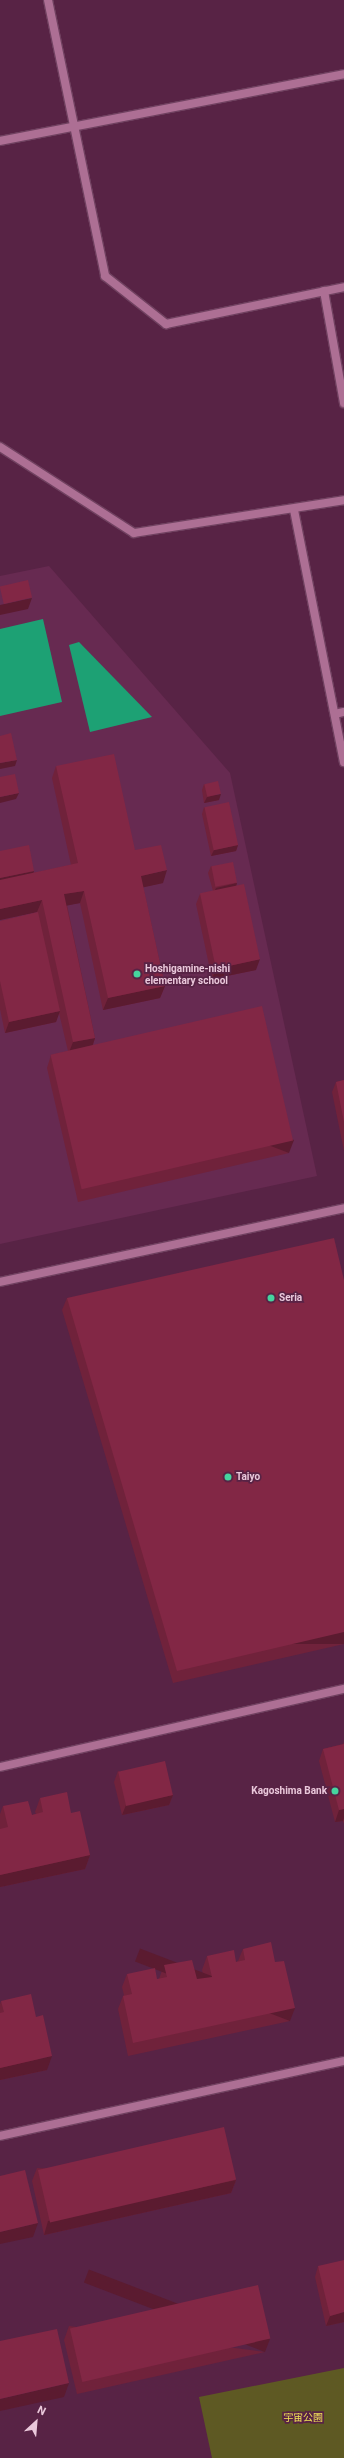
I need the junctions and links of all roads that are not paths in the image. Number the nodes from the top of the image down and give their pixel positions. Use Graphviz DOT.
graph roads {
  1 [pos="48,0"];
  2 [pos="344,74"];
  3 [pos="74,126"];
  4 [pos="0,141"];
  5 [pos="344,287"];
  6 [pos="324,291"];
  7 [pos="344,403"];
  8 [pos="0,447"];
  9 [pos="344,500"];
  10 [pos="294,510"];
  11 [pos="344,712"];
  12 [pos="335,714"];
  13 [pos="344,762"];
  14 [pos="344,1208"];
  15 [pos="0,1282"];
  16 [pos="344,1689"];
  17 [pos="0,1766"];
  18 [pos="344,2061"];
  19 [pos="0,2136"];
  1 -- 3 [label="street"];
  2 -- 3 [label="street"];
  3 -- 4 [label="street"];
  3 -- 6 [label="street"];
  5 -- 6 [label="street"];
  6 -- 7 [label="street"];
  8 -- 10 [label="street"];
  9 -- 10 [label="street"];
  10 -- 12 [label="street"];
  11 -- 12 [label="street"];
  12 -- 13 [label="street"];
  14 -- 15 [label="street"];
  16 -- 17 [label="street"];
  18 -- 19 [label="street"];
}
